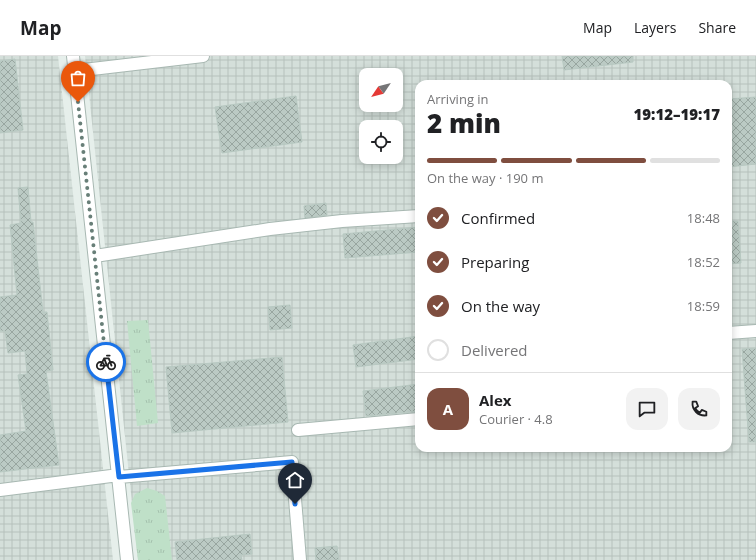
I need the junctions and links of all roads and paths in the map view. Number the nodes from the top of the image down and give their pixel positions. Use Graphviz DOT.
graph roads {
  1 [pos="73,56"];
  2 [pos="203,56"];
  3 [pos="75,71"];
  4 [pos="415,216"];
  5 [pos="95,256"];
  6 [pos="756,331"];
  7 [pos="732,333"];
  8 [pos="415,419"];
  9 [pos="298,430"];
  10 [pos="119,476"];
  11 [pos="0,490"];
  12 [pos="127,560"];
  13 [pos="300,560"];
  1 -- 3 [label="street"];
  2 -- 3 [label="street"];
  3 -- 5 [label="street"];
  4 -- 5 [label="street"];
  5 -- 10 [label="street"];
  6 -- 7 [label="street"];
  8 -- 9 [label="street"];
  10 -- 11 [label="street"];
  10 -- 12 [label="street"];
  10 -- 13 [label="street"];
}
